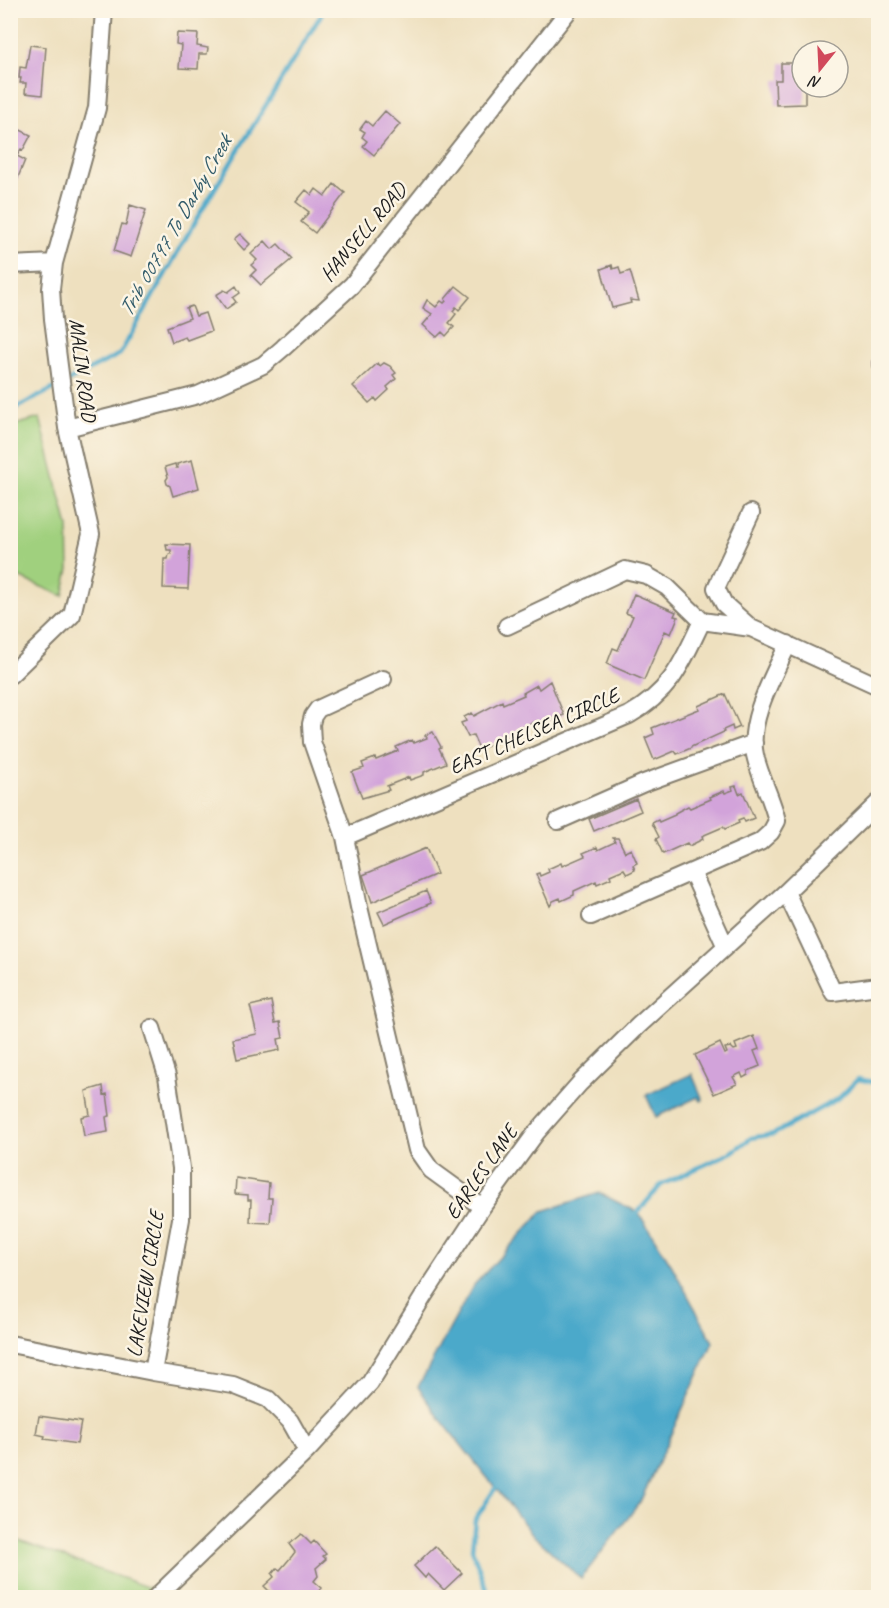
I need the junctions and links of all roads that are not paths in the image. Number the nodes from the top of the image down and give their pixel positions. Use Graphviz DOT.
graph roads {
  1 [pos="104,10"];
  2 [pos="569,10"];
  3 [pos="54,263"];
  4 [pos="10,265"];
  5 [pos="67,428"];
  6 [pos="751,513"];
  7 [pos="702,621"];
  8 [pos="507,626"];
  9 [pos="751,628"];
  10 [pos="788,644"];
  11 [pos="10,675"];
  12 [pos="383,679"];
  13 [pos="879,686"];
  14 [pos="754,743"];
  15 [pos="879,803"];
  16 [pos="558,821"];
  17 [pos="345,837"];
  18 [pos="692,872"];
  19 [pos="786,892"];
  20 [pos="591,916"];
  21 [pos="725,945"];
  22 [pos="879,986"];
  23 [pos="152,1028"];
  24 [pos="482,1207"];
  25 [pos="10,1344"];
  26 [pos="153,1372"];
  27 [pos="307,1452"];
  28 [pos="155,1598"];
  1 -- 3 [label="street, MALIN ROAD"];
  2 -- 5 [label="street, HANSELL ROAD"];
  3 -- 4 [label="street"];
  3 -- 5 [label="street, MALIN ROAD"];
  5 -- 11 [label="street, MALIN ROAD"];
  6 -- 9 [label="street"];
  7 -- 8 [label="street"];
  7 -- 9 [label="street"];
  7 -- 17 [label="street, EAST CHELSEA CIRCLE"];
  9 -- 10 [label="street"];
  10 -- 13 [label="street"];
  10 -- 14 [label="street"];
  12 -- 17 [label="street"];
  14 -- 16 [label="street"];
  14 -- 18 [label="street"];
  15 -- 19 [label="street, EARLES LANE"];
  17 -- 24 [label="street"];
  18 -- 20 [label="street"];
  18 -- 21 [label="street"];
  19 -- 21 [label="street, EARLES LANE"];
  19 -- 22 [label="street"];
  21 -- 24 [label="street, EARLES LANE"];
  23 -- 26 [label="street, LAKEVIEW CIRCLE"];
  24 -- 27 [label="street, EARLES LANE"];
  25 -- 26 [label="street"];
  26 -- 27 [label="street"];
  27 -- 28 [label="street, EARLES LANE"];
}
